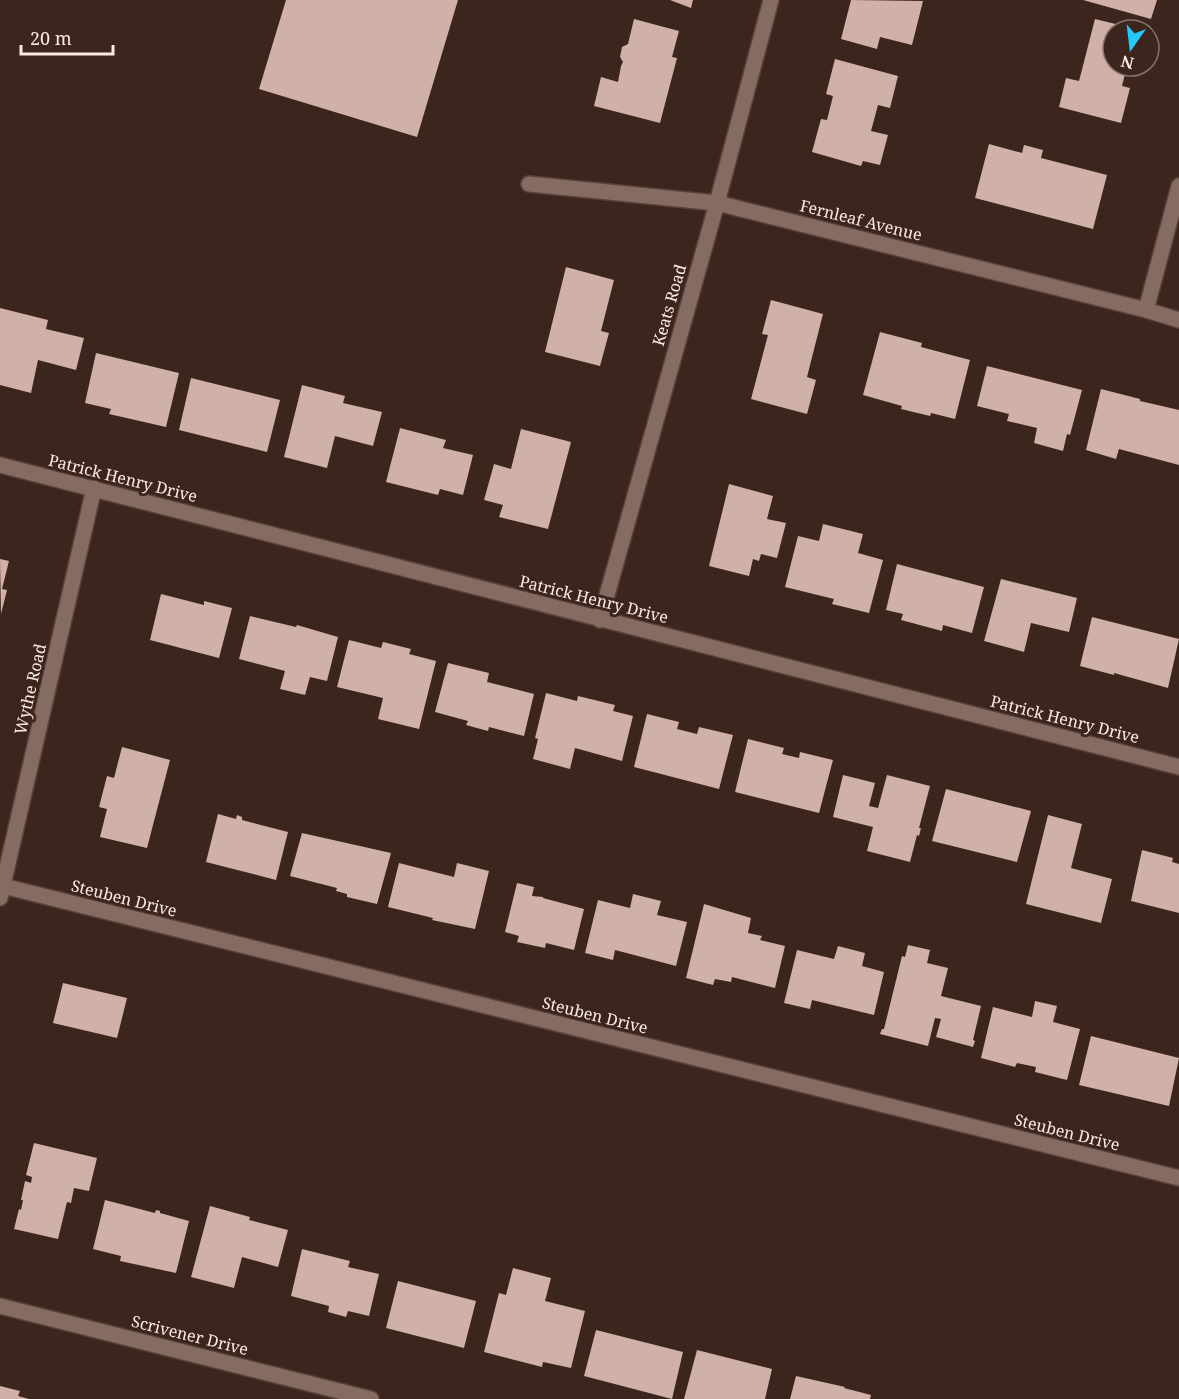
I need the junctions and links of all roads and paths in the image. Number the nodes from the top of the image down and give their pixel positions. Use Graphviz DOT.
graph roads {
  1 [pos="771,0"];
  2 [pos="530,184"];
  3 [pos="1179,186"];
  4 [pos="717,203"];
  5 [pos="1146,310"];
  6 [pos="1179,320"];
  7 [pos="0,465"];
  8 [pos="94,488"];
  9 [pos="600,620"];
  10 [pos="1179,767"];
  11 [pos="1,892"];
  12 [pos="1179,1178"];
  13 [pos="0,1306"];
  14 [pos="371,1399"];
  1 -- 4 [label="street, Keats Road"];
  2 -- 4 [label="street, Fernleaf Avenue"];
  3 -- 5 [label="street"];
  4 -- 5 [label="street, Fernleaf Avenue"];
  4 -- 9 [label="street, Keats Road"];
  5 -- 6 [label="street, Fernleaf Avenue"];
  7 -- 8 [label="street, Patrick Henry Drive"];
  8 -- 9 [label="street, Patrick Henry Drive"];
  8 -- 11 [label="street, Wythe Road"];
  9 -- 10 [label="street, Patrick Henry Drive"];
  11 -- 12 [label="street, Steuben Drive"];
  13 -- 14 [label="street, Scrivener Drive"];
}
